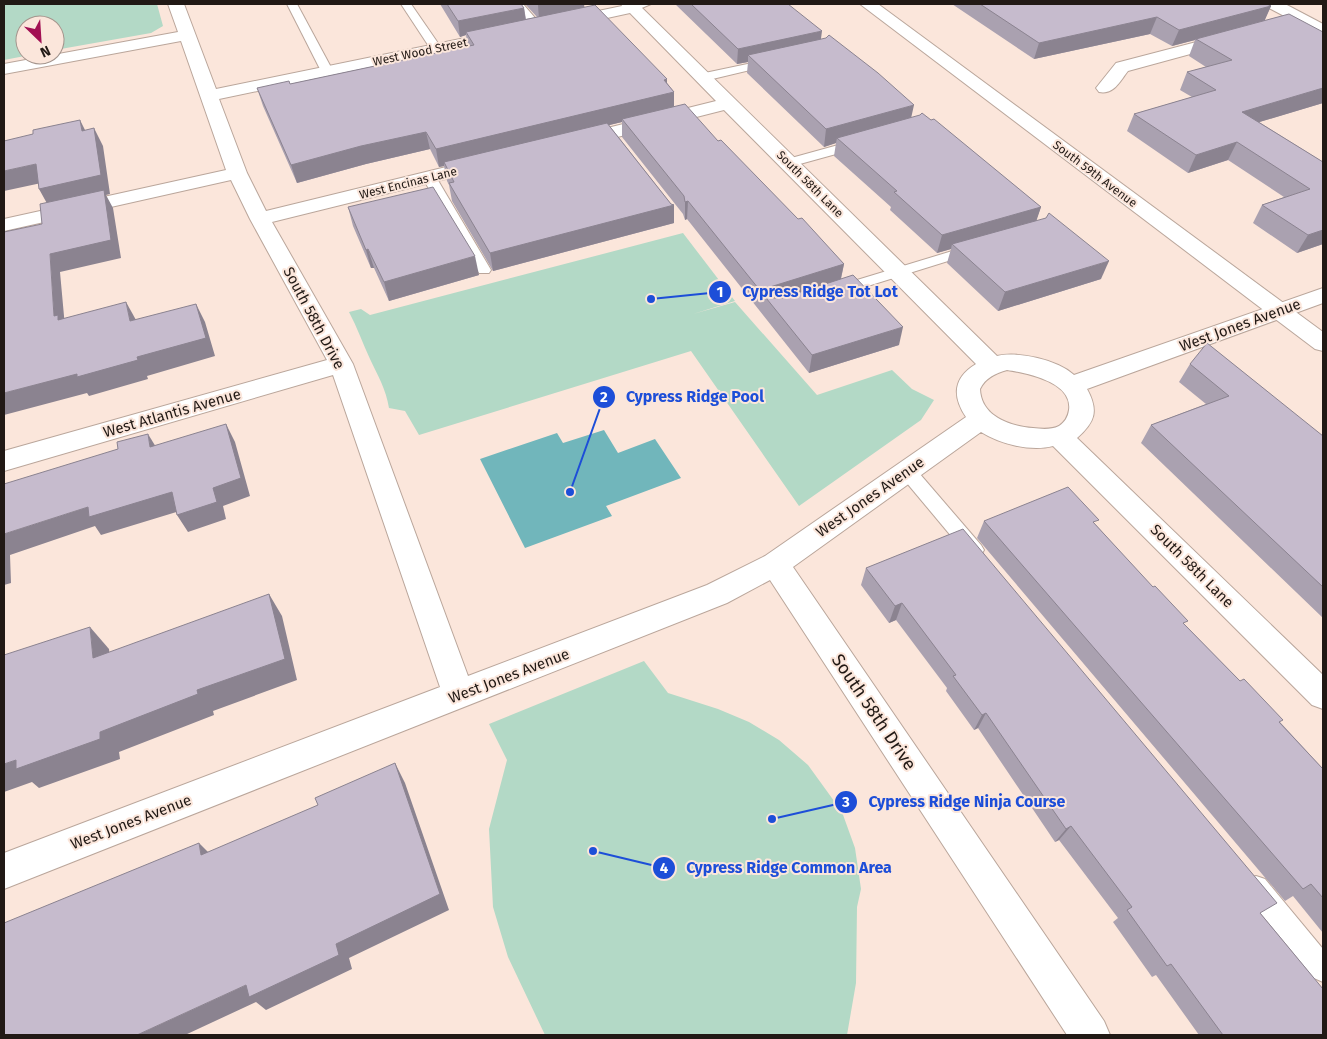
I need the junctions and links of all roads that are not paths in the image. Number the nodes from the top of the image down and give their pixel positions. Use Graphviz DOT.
graph roads {
  1 [pos="176,4"];
  2 [pos="292,4"];
  3 [pos="406,4"];
  4 [pos="518,4"];
  5 [pos="868,4"];
  6 [pos="1273,4"];
  7 [pos="636,5"];
  8 [pos="1302,19"];
  9 [pos="538,28"];
  10 [pos="1323,30"];
  11 [pos="187,35"];
  12 [pos="436,49"];
  13 [pos="780,60"];
  14 [pos="4,69"];
  15 [pos="327,71"];
  16 [pos="704,77"];
  17 [pos="1105,88"];
  18 [pos="208,96"];
  19 [pos="729,103"];
  20 [pos="610,133"];
  21 [pos="874,139"];
  22 [pos="562,145"];
  23 [pos="622,148"];
  24 [pos="505,159"];
  25 [pos="789,163"];
  26 [pos="237,173"];
  27 [pos="430,178"];
  28 [pos="260,219"];
  29 [pos="4,225"];
  30 [pos="988,244"];
  31 [pos="484,270"];
  32 [pos="897,271"];
  33 [pos="1323,295"];
  34 [pos="821,296"];
  35 [pos="1279,311"];
  36 [pos="1323,343"];
  37 [pos="340,364"];
  38 [pos="991,365"];
  39 [pos="1072,385"];
  40 [pos="982,418"];
  41 [pos="1060,436"];
  42 [pos="4,461"];
  43 [pos="908,471"];
  44 [pos="984,563"];
  45 [pos="775,564"];
  46 [pos="1323,695"];
  47 [pos="459,696"];
  48 [pos="1240,869"];
  49 [pos="4,871"];
  50 [pos="1323,969"];
  51 [pos="1090,1035"];
  1 -- 11 [label="street, South 58th Drive"];
  2 -- 15 [label="lane"];
  3 -- 12 [label="lane"];
  4 -- 9 [label="lane"];
  5 -- 35 [label="street, South 59th Avenue"];
  6 -- 8 [label="street"];
  7 -- 9 [label="street, West Wood Street"];
  7 -- 16 [label="street, South 58th Lane"];
  8 -- 10 [label="street"];
  8 -- 17 [label="street"];
  9 -- 12 [label="street, West Wood Street"];
  11 -- 14 [label="street"];
  11 -- 18 [label="street, South 58th Drive"];
  12 -- 15 [label="street, West Wood Street"];
  13 -- 16 [label="lane"];
  15 -- 18 [label="street, West Wood Street"];
  16 -- 19 [label="street, South 58th Lane"];
  18 -- 26 [label="street, South 58th Drive"];
  19 -- 20 [label="street"];
  19 -- 25 [label="street, South 58th Lane"];
  20 -- 22 [label="street"];
  20 -- 23 [label="lane"];
  21 -- 25 [label="lane"];
  24 -- 27 [label="street, West Encinas Lane"];
  25 -- 32 [label="street, South 58th Lane"];
  26 -- 28 [label="street, South 58th Drive"];
  26 -- 29 [label="street"];
  27 -- 28 [label="street, West Encinas Lane"];
  27 -- 31 [label="lane"];
  28 -- 37 [label="street, South 58th Drive"];
  30 -- 32 [label="lane"];
  32 -- 34 [label="lane"];
  32 -- 38 [label="street, South 58th Lane"];
  33 -- 35 [label="street, West Jones Avenue"];
  35 -- 36 [label="street, South 59th Avenue"];
  35 -- 39 [label="street, West Jones Avenue"];
  37 -- 42 [label="street, West Atlantis Avenue"];
  37 -- 47 [label="street, South 58th Drive"];
  38 -- 39 [label="street"];
  38 -- 40 [label="street"];
  39 -- 41 [label="street"];
  40 -- 41 [label="street"];
  40 -- 43 [label="street, West Jones Avenue"];
  41 -- 46 [label="street, South 58th Lane"];
  43 -- 44 [label="lane"];
  43 -- 45 [label="street, West Jones Avenue"];
  45 -- 47 [label="street, West Jones Avenue"];
  45 -- 51 [label="street, South 58th Drive"];
  47 -- 49 [label="street, West Jones Avenue"];
  48 -- 50 [label="lane"];
}
